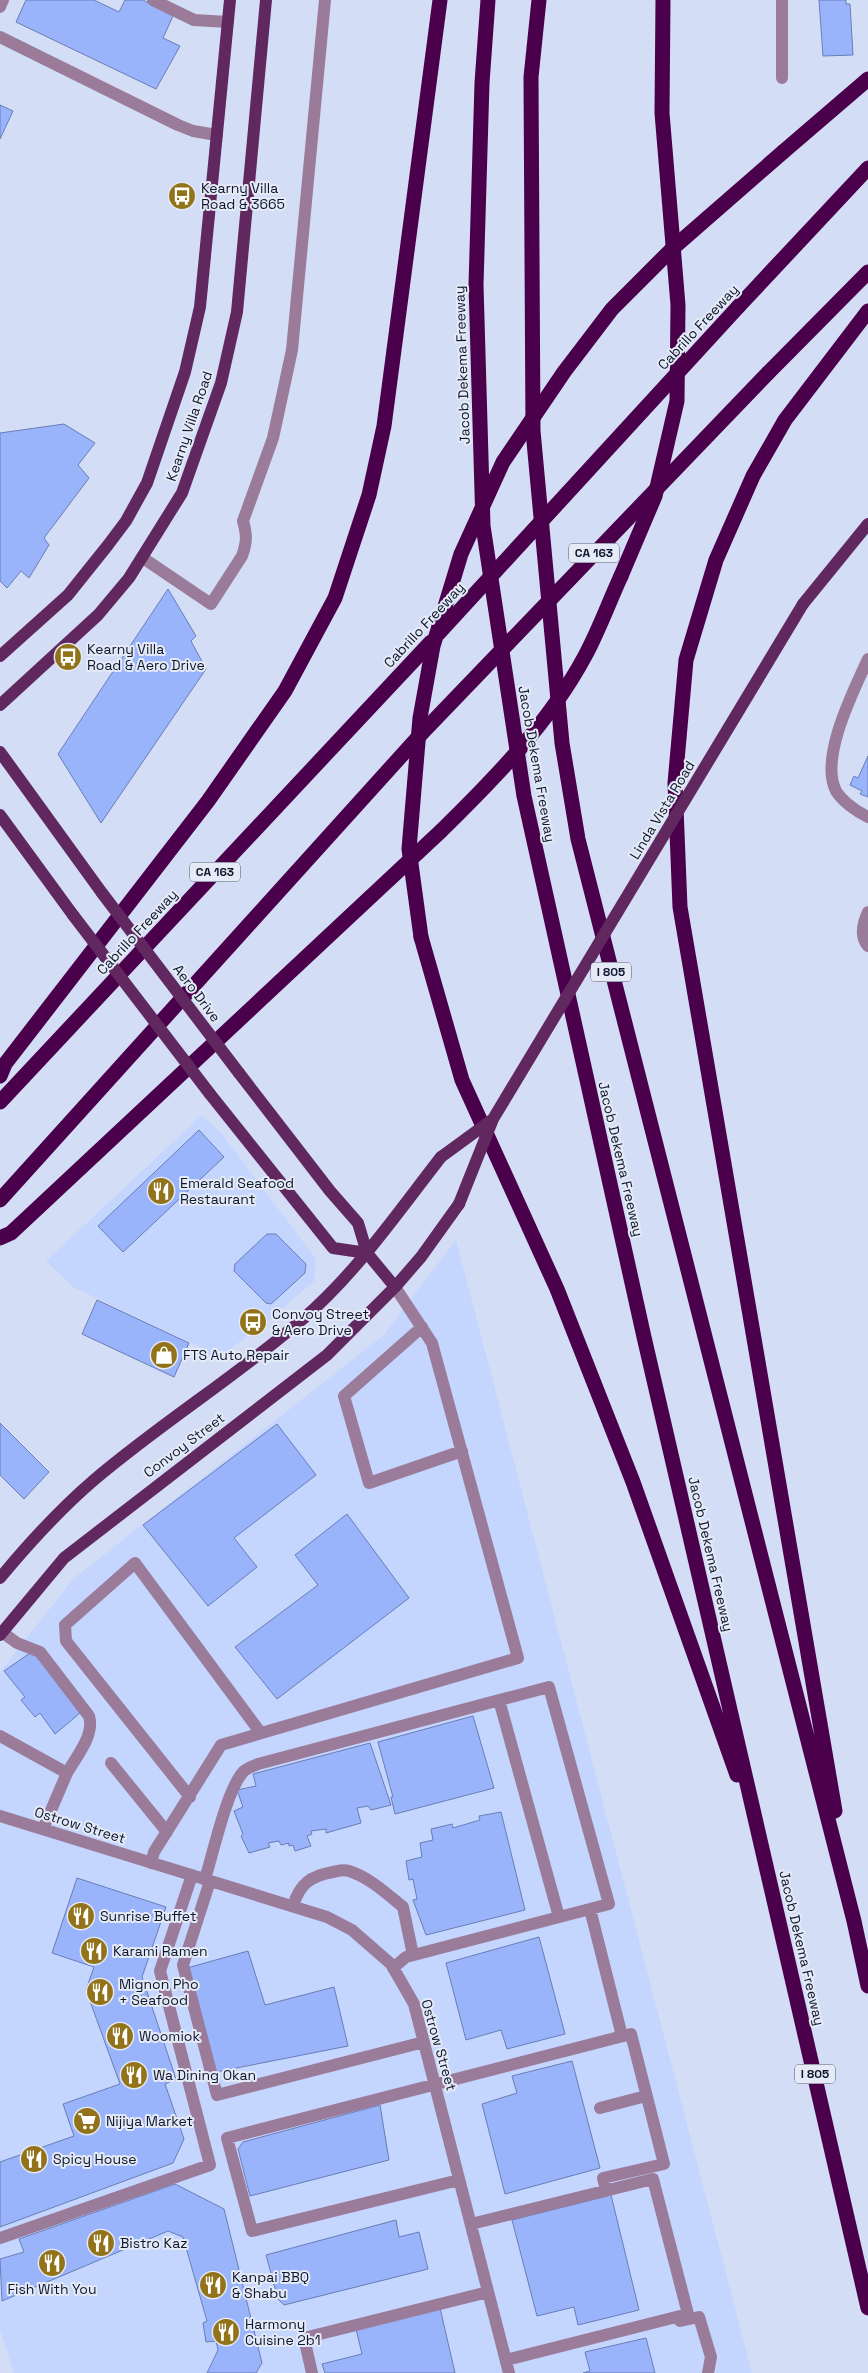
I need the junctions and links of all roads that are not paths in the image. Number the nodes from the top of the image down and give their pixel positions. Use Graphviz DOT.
graph roads {
  1 [pos="3,0"];
  2 [pos="153,0"];
  3 [pos="230,0"];
  4 [pos="266,0"];
  5 [pos="325,0"];
  6 [pos="440,0"];
  7 [pos="488,0"];
  8 [pos="540,0"];
  9 [pos="663,0"];
  10 [pos="782,0"];
  11 [pos="0,7"];
  12 [pos="228,22"];
  13 [pos="0,37"];
  14 [pos="782,78"];
  15 [pos="868,79"];
  16 [pos="217,135"];
  17 [pos="868,168"];
  18 [pos="868,272"];
  19 [pos="868,311"];
  20 [pos="868,524"];
  21 [pos="143,558"];
  22 [pos="0,656"];
  23 [pos="868,659"];
  24 [pos="0,705"];
  25 [pos="0,752"];
  26 [pos="0,815"];
  27 [pos="868,817"];
  28 [pos="868,912"];
  29 [pos="868,946"];
  30 [pos="0,1076"];
  31 [pos="0,1102"];
  32 [pos="493,1119"];
  33 [pos="0,1200"];
  34 [pos="0,1238"];
  35 [pos="367,1253"];
  36 [pos="395,1287"];
  37 [pos="422,1327"];
  38 [pos="462,1451"];
  39 [pos="0,1578"];
  40 [pos="1,1634"];
  41 [pos="499,1700"];
  42 [pos="260,1732"];
  43 [pos="0,1736"];
  44 [pos="111,1763"];
  45 [pos="67,1773"];
  46 [pos="190,1797"];
  47 [pos="0,1816"];
  48 [pos="43,1829"];
  49 [pos="168,1832"];
  50 [pos="761,1841"];
  51 [pos="151,1863"];
  52 [pos="192,1875"];
  53 [pos="207,1880"];
  54 [pos="292,1906"];
  55 [pos="590,1909"];
  56 [pos="559,1917"];
  57 [pos="854,1921"];
  58 [pos="413,1955"];
  59 [pos="393,1968"];
  60 [pos="868,1986"];
  61 [pos="622,2036"];
  62 [pos="424,2042"];
  63 [pos="435,2084"];
  64 [pos="646,2096"];
  65 [pos="600,2108"];
  66 [pos="459,2180"];
  67 [pos="606,2190"];
  68 [pos="470,2224"];
  69 [pos="0,2238"];
  70 [pos="488,2292"];
  71 [pos="868,2308"];
  72 [pos="625,2330"];
  73 [pos="507,2367"];
  74 [pos="312,2373"];
  75 [pos="708,2373"];
  1 -- 11 [label="street"];
  2 -- 12 [label="street"];
  3 -- 12 [label="main road, Kearny Villa Road"];
  4 -- 21 [label="main road, Kearny Villa Road"];
  5 -- 21 [label="street"];
  6 -- 30 [label="highway"];
  7 -- 50 [label="highway, Jacob Dekema Freeway / I 805"];
  8 -- 57 [label="highway, Jacob Dekema Freeway / I 805"];
  9 -- 34 [label="highway, bridge"];
  10 -- 14 [label="street"];
  12 -- 16 [label="main road, Kearny Villa Road"];
  13 -- 16 [label="street"];
  15 -- 50 [label="highway, bridge"];
  16 -- 22 [label="main road, Kearny Villa Road"];
  17 -- 31 [label="highway, Cabrillo Freeway / CA 163, bridge"];
  18 -- 33 [label="highway, CA 163, bridge"];
  19 -- 57 [label="highway"];
  20 -- 32 [label="main road, Linda Vista Road, bridge"];
  21 -- 24 [label="main road, Kearny Villa Road"];
  23 -- 27 [label="street"];
  25 -- 35 [label="main road, Aero Drive, bridge"];
  26 -- 35 [label="main road, bridge"];
  28 -- 29 [label="street"];
  32 -- 35 [label="main road, Linda Vista Road, bridge"];
  32 -- 36 [label="main road, Linda Vista Road, bridge"];
  35 -- 36 [label="main road, Aero Drive"];
  35 -- 39 [label="main road, Convoy Street"];
  36 -- 37 [label="street"];
  36 -- 40 [label="main road, Convoy Street"];
  37 -- 38 [label="street"];
  37 -- 38 [label="street"];
  38 -- 42 [label="street"];
  40 -- 45 [label="street"];
  41 -- 53 [label="street"];
  41 -- 55 [label="street"];
  41 -- 56 [label="street"];
  42 -- 46 [label="street"];
  42 -- 46 [label="street"];
  43 -- 45 [label="street"];
  44 -- 49 [label="street"];
  45 -- 48 [label="street"];
  46 -- 49 [label="street"];
  47 -- 48 [label="street, Ostrow Street"];
  48 -- 51 [label="street, Ostrow Street"];
  49 -- 51 [label="street"];
  50 -- 71 [label="highway, Jacob Dekema Freeway / I 805"];
  51 -- 52 [label="street, Ostrow Street"];
  52 -- 53 [label="street, Ostrow Street"];
  52 -- 69 [label="street"];
  53 -- 54 [label="street, Ostrow Street"];
  53 -- 62 [label="street"];
  54 -- 58 [label="street"];
  54 -- 59 [label="street, Ostrow Street"];
  55 -- 56 [label="street"];
  55 -- 61 [label="street"];
  56 -- 58 [label="street"];
  57 -- 60 [label="highway, Jacob Dekema Freeway / I 805"];
  58 -- 59 [label="street"];
  59 -- 62 [label="street, Ostrow Street"];
  61 -- 63 [label="street"];
  61 -- 64 [label="street"];
  62 -- 63 [label="street, Ostrow Street"];
  63 -- 66 [label="street, Ostrow Street"];
  63 -- 66 [label="street"];
  64 -- 65 [label="street"];
  64 -- 67 [label="street"];
  66 -- 68 [label="street, Ostrow Street"];
  67 -- 68 [label="street"];
  67 -- 72 [label="street"];
  68 -- 70 [label="street, Ostrow Street"];
  70 -- 73 [label="street, Ostrow Street"];
  70 -- 74 [label="street"];
  72 -- 73 [label="street"];
  72 -- 75 [label="street"];
}
